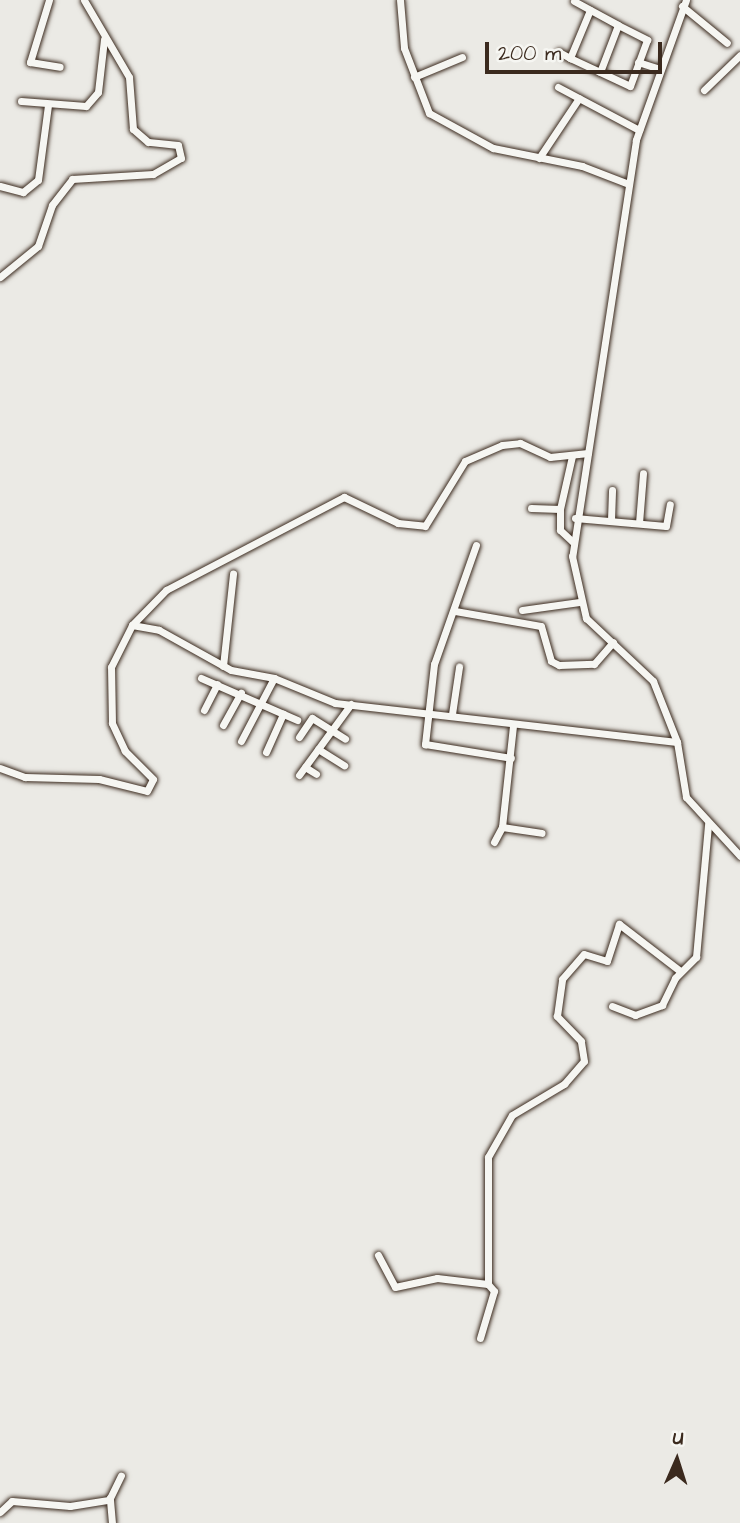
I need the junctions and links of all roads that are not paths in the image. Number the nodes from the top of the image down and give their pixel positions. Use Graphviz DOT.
graph roads {
  1 [pos="60,0"];
  2 [pos="84,0"];
  3 [pos="400,0"];
  4 [pos="574,1"];
  5 [pos="49,2"];
  6 [pos="684,3"];
  7 [pos="590,10"];
  8 [pos="618,25"];
  9 [pos="104,39"];
  10 [pos="727,43"];
  11 [pos="559,52"];
  12 [pos="740,55"];
  13 [pos="462,57"];
  14 [pos="570,58"];
  15 [pos="638,62"];
  16 [pos="60,67"];
  17 [pos="657,68"];
  18 [pos="600,72"];
  19 [pos="414,77"];
  20 [pos="558,87"];
  21 [pos="704,90"];
  22 [pos="579,98"];
  23 [pos="21,101"];
  24 [pos="48,105"];
  25 [pos="639,130"];
  26 [pos="539,158"];
  27 [pos="629,184"];
  28 [pos="0,187"];
  29 [pos="0,278"];
  30 [pos="588,453"];
  31 [pos="572,456"];
  32 [pos="643,473"];
  33 [pos="612,490"];
  34 [pos="670,504"];
  35 [pos="531,508"];
  36 [pos="561,509"];
  37 [pos="575,517"];
  38 [pos="611,520"];
  39 [pos="639,523"];
  40 [pos="573,542"];
  41 [pos="476,545"];
  42 [pos="233,574"];
  43 [pos="579,602"];
  44 [pos="522,610"];
  45 [pos="455,611"];
  46 [pos="132,625"];
  47 [pos="613,642"];
  48 [pos="223,666"];
  49 [pos="459,667"];
  50 [pos="274,677"];
  51 [pos="201,678"];
  52 [pos="217,684"];
  53 [pos="241,694"];
  54 [pos="261,704"];
  55 [pos="351,704"];
  56 [pos="204,710"];
  57 [pos="430,711"];
  58 [pos="283,714"];
  59 [pos="452,715"];
  60 [pos="297,720"];
  61 [pos="223,725"];
  62 [pos="513,726"];
  63 [pos="332,729"];
  64 [pos="299,737"];
  65 [pos="345,739"];
  66 [pos="241,741"];
  67 [pos="677,742"];
  68 [pos="318,749"];
  69 [pos="266,752"];
  70 [pos="511,758"];
  71 [pos="344,765"];
  72 [pos="305,767"];
  73 [pos="0,768"];
  74 [pos="316,774"];
  75 [pos="299,775"];
  76 [pos="708,824"];
  77 [pos="502,827"];
  78 [pos="542,833"];
  79 [pos="494,842"];
  80 [pos="740,856"];
  81 [pos="680,971"];
  82 [pos="612,1006"];
  83 [pos="377,1255"];
  84 [pos="488,1284"];
  85 [pos="480,1338"];
  86 [pos="121,1475"];
  87 [pos="109,1500"];
  88 [pos="0,1512"];
  89 [pos="112,1523"];
  1 -- 5 [label="street"];
  2 -- 9 [label="street"];
  3 -- 19 [label="street"];
  4 -- 7 [label="street"];
  5 -- 16 [label="street"];
  6 -- 10 [label="street"];
  6 -- 17 [label="street"];
  7 -- 8 [label="street"];
  7 -- 14 [label="street"];
  8 -- 15 [label="street"];
  8 -- 18 [label="street"];
  9 -- 24 [label="street"];
  9 -- 29 [label="street"];
  11 -- 14 [label="street"];
  12 -- 21 [label="street"];
  13 -- 19 [label="street"];
  14 -- 18 [label="street"];
  15 -- 17 [label="street"];
  15 -- 18 [label="street"];
  17 -- 25 [label="street"];
  19 -- 26 [label="street"];
  20 -- 22 [label="street"];
  22 -- 25 [label="street"];
  22 -- 26 [label="street"];
  23 -- 24 [label="street"];
  24 -- 28 [label="street"];
  25 -- 27 [label="street"];
  26 -- 27 [label="street"];
  27 -- 30 [label="street"];
  30 -- 31 [label="street"];
  30 -- 37 [label="street"];
  31 -- 36 [label="street"];
  31 -- 46 [label="street"];
  32 -- 39 [label="street"];
  33 -- 38 [label="street"];
  34 -- 39 [label="street"];
  35 -- 36 [label="street"];
  36 -- 40 [label="street"];
  37 -- 38 [label="street"];
  37 -- 40 [label="street"];
  38 -- 39 [label="street"];
  40 -- 43 [label="street"];
  41 -- 45 [label="street"];
  42 -- 48 [label="street"];
  43 -- 44 [label="street"];
  43 -- 47 [label="street"];
  45 -- 47 [label="street"];
  45 -- 57 [label="street"];
  46 -- 48 [label="street"];
  46 -- 73 [label="street"];
  47 -- 67 [label="street"];
  48 -- 50 [label="street"];
  49 -- 59 [label="street"];
  50 -- 54 [label="street"];
  50 -- 55 [label="street"];
  51 -- 52 [label="street"];
  52 -- 53 [label="street"];
  52 -- 56 [label="street"];
  53 -- 54 [label="street"];
  53 -- 61 [label="street"];
  54 -- 58 [label="street"];
  54 -- 66 [label="street"];
  55 -- 57 [label="street"];
  55 -- 63 [label="street"];
  57 -- 59 [label="street"];
  57 -- 70 [label="street"];
  58 -- 60 [label="street"];
  58 -- 69 [label="street"];
  59 -- 62 [label="street"];
  62 -- 67 [label="street"];
  62 -- 70 [label="street"];
  63 -- 64 [label="street"];
  63 -- 65 [label="street"];
  63 -- 68 [label="street"];
  67 -- 76 [label="street"];
  68 -- 71 [label="street"];
  68 -- 72 [label="street"];
  70 -- 77 [label="street"];
  72 -- 74 [label="street"];
  72 -- 75 [label="street"];
  76 -- 80 [label="street"];
  76 -- 81 [label="street"];
  77 -- 78 [label="street"];
  77 -- 79 [label="street"];
  81 -- 82 [label="street"];
  81 -- 84 [label="street"];
  83 -- 84 [label="street"];
  84 -- 85 [label="street"];
  86 -- 87 [label="street"];
  87 -- 88 [label="street"];
  87 -- 89 [label="street"];
}
